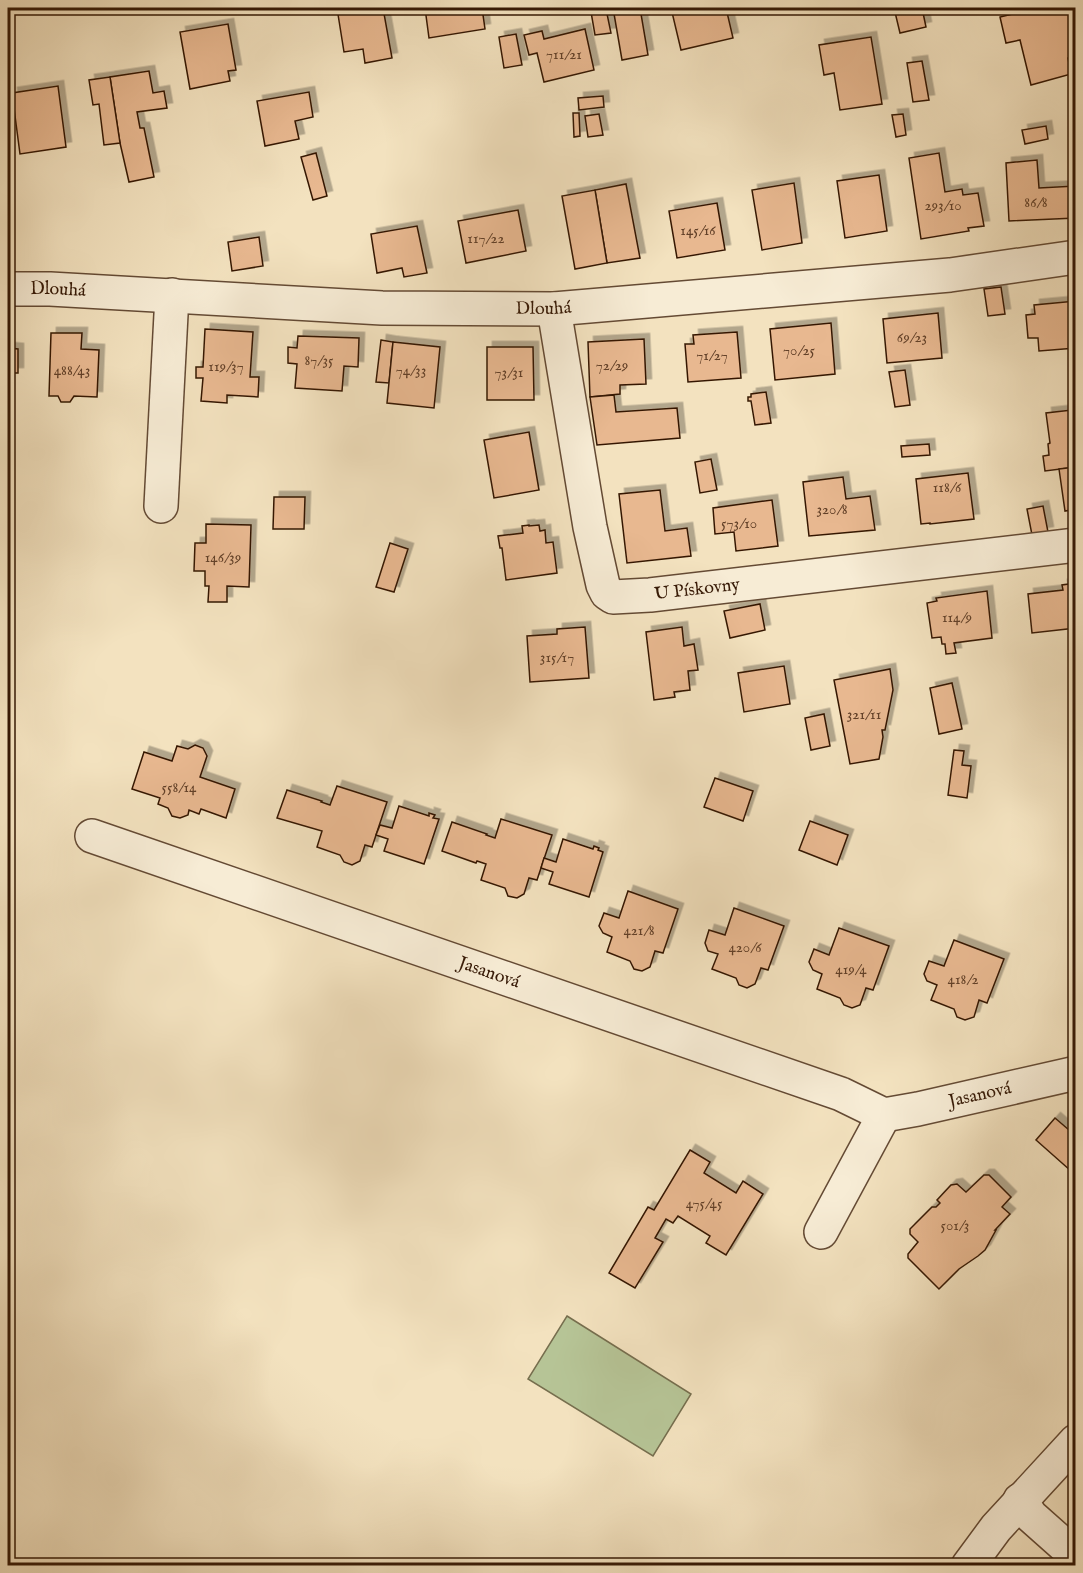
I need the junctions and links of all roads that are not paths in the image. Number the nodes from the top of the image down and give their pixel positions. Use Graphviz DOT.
graph roads {
  1 [pos="1076,257"];
  2 [pos="8,289"];
  3 [pos="172,295"];
  4 [pos="554,309"];
  5 [pos="161,506"];
  6 [pos="1076,545"];
  7 [pos="92,836"];
  8 [pos="1076,1073"];
  9 [pos="884,1115"];
  10 [pos="821,1232"];
  11 [pos="1076,1442"];
  12 [pos="1020,1500"];
  13 [pos="1076,1556"];
  14 [pos="968,1566"];
  1 -- 4 [label="street, Dlouhá"];
  2 -- 3 [label="street, Dlouhá"];
  3 -- 4 [label="street, Dlouhá"];
  3 -- 5 [label="street"];
  4 -- 6 [label="street, U Pískovny"];
  7 -- 9 [label="street, Jasanová"];
  8 -- 9 [label="street, Jasanová"];
  9 -- 10 [label="street"];
  11 -- 12 [label="street"];
  12 -- 13 [label="street"];
  12 -- 14 [label="street"];
}
